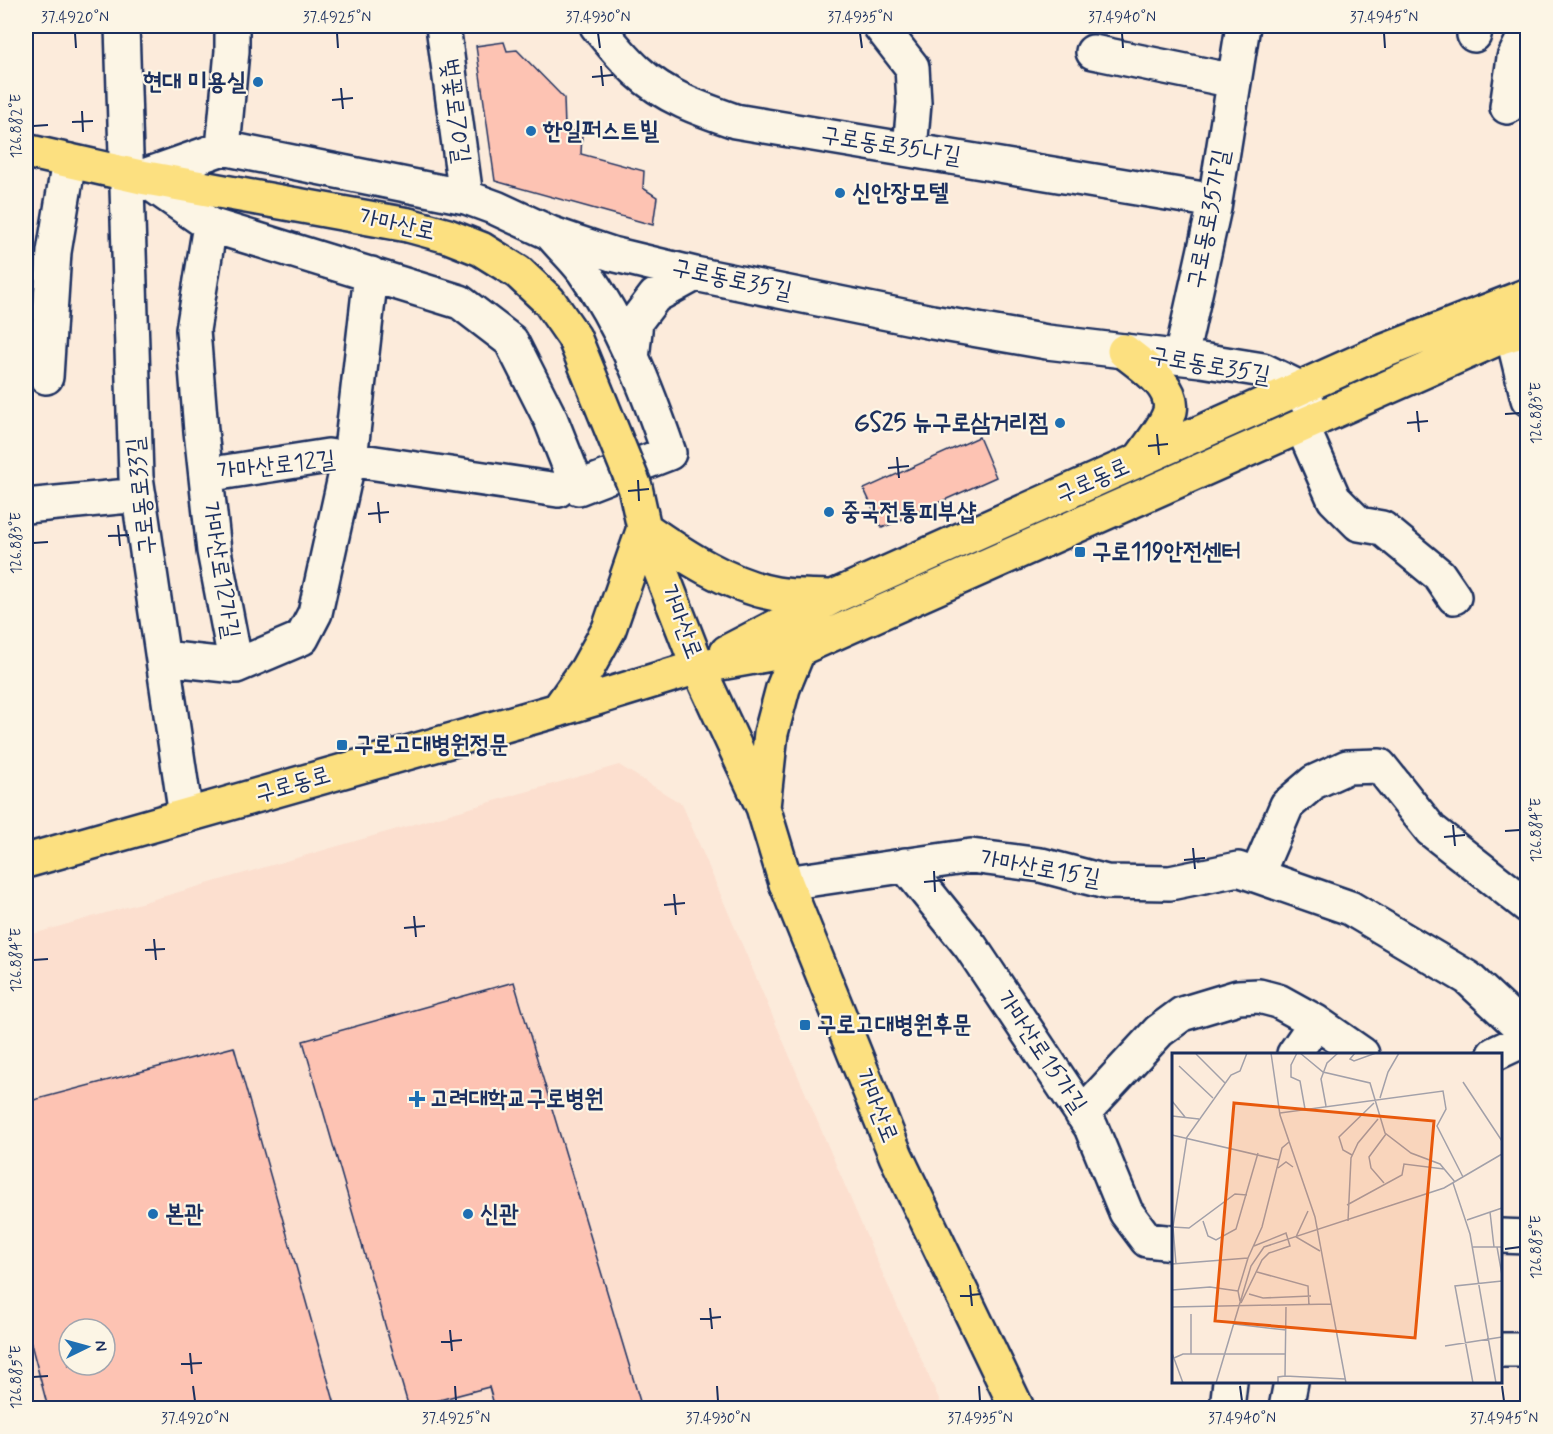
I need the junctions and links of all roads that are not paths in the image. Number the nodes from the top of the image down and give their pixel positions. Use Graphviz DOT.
graph roads {
  1 [pos="122,26"];
  2 [pos="232,26"];
  3 [pos="443,26"];
  4 [pos="597,26"];
  5 [pos="880,26"];
  6 [pos="1242,26"];
  7 [pos="1527,29"];
  8 [pos="1093,52"];
  9 [pos="1234,81"];
  10 [pos="1507,107"];
  11 [pos="223,148"];
  12 [pos="910,149"];
  13 [pos="26,152"];
  14 [pos="69,161"];
  15 [pos="133,175"];
  16 [pos="466,197"];
  17 [pos="1215,201"];
  18 [pos="210,225"];
  19 [pos="550,233"];
  20 [pos="371,274"];
  21 [pos="695,274"];
  22 [pos="1527,295"];
  23 [pos="1520,331"];
  24 [pos="1124,351"];
  25 [pos="1181,357"];
  26 [pos="632,359"];
  27 [pos="46,377"];
  28 [pos="1300,388"];
  29 [pos="1527,399"];
  30 [pos="1309,423"];
  31 [pos="349,459"];
  32 [pos="1140,459"];
  33 [pos="206,475"];
  34 [pos="558,490"];
  35 [pos="139,495"];
  36 [pos="26,506"];
  37 [pos="644,528"];
  38 [pos="833,597"];
  39 [pos="1454,597"];
  40 [pos="799,649"];
  41 [pos="163,658"];
  42 [pos="237,666"];
  43 [pos="698,667"];
  44 [pos="558,710"];
  45 [pos="762,807"];
  46 [pos="186,816"];
  47 [pos="26,861"];
  48 [pos="905,865"];
  49 [pos="1257,875"];
  50 [pos="786,883"];
  51 [pos="1527,906"];
  52 [pos="1316,1022"];
  53 [pos="1527,1036"];
  54 [pos="1295,1053"];
  55 [pos="1361,1053"];
  56 [pos="1496,1053"];
  57 [pos="1082,1114"];
  58 [pos="1170,1236"];
  59 [pos="1502,1236"];
  60 [pos="1527,1237"];
  61 [pos="1502,1350"];
  62 [pos="1527,1350"];
  63 [pos="1230,1383"];
  64 [pos="1291,1383"];
  65 [pos="1017,1408"];
  66 [pos="1227,1408"];
  67 [pos="1286,1408"];
  1 -- 15 [label="street, 구로동로33길"];
  2 -- 11 [label="street"];
  3 -- 16 [label="street, 벚꽃로70길"];
  4 -- 12 [label="street, 구로동로35나길"];
  5 -- 12 [label="street"];
  6 -- 9 [label="street, 구로동로35가길"];
  7 -- 10 [label="street"];
  8 -- 9 [label="street"];
  9 -- 17 [label="street, 구로동로35가길"];
  11 -- 15 [label="street"];
  11 -- 16 [label="street, 구로동로35길"];
  12 -- 17 [label="street, 구로동로35나길"];
  13 -- 14 [label="main road, 가마산로"];
  14 -- 15 [label="main road, 가마산로"];
  14 -- 27 [label="street"];
  15 -- 18 [label="street"];
  15 -- 35 [label="street, 구로동로33길"];
  15 -- 37 [label="main road, 가마산로, bridge"];
  16 -- 19 [label="street, 구로동로35길"];
  17 -- 25 [label="street, 구로동로35가길"];
  18 -- 20 [label="street"];
  18 -- 33 [label="street, 가마산로12길"];
  19 -- 21 [label="street, 구로동로35길"];
  19 -- 26 [label="street"];
  20 -- 26 [label="street"];
  20 -- 31 [label="street, 가마산로12가길"];
  21 -- 24 [label="street, 구로동로35길"];
  21 -- 26 [label="street"];
  22 -- 28 [label="main road, 구로동로"];
  23 -- 29 [label="street"];
  23 -- 30 [label="main road, 구로동로"];
  24 -- 25 [label="street, 구로동로35길"];
  24 -- 32 [label="main road"];
  25 -- 28 [label="street, 구로동로35길"];
  28 -- 30 [label="street, 구로동로35길"];
  28 -- 32 [label="main road, 구로동로"];
  30 -- 39 [label="street"];
  30 -- 40 [label="main road, 구로동로"];
  31 -- 33 [label="street, 가마산로12길"];
  31 -- 34 [label="street, 가마산로12길"];
  31 -- 42 [label="street, 가마산로12가길"];
  32 -- 38 [label="main road, 구로동로"];
  33 -- 42 [label="street, 가마산로12가길"];
  35 -- 36 [label="street"];
  35 -- 41 [label="street, 구로동로33길"];
  37 -- 38 [label="main road"];
  37 -- 43 [label="main road, 가마산로"];
  37 -- 44 [label="main road"];
  38 -- 43 [label="main road, 구로동로"];
  40 -- 43 [label="main road, 구로동로"];
  40 -- 45 [label="main road"];
  41 -- 42 [label="street, 가마산로12가길"];
  41 -- 46 [label="street, 구로동로33길"];
  43 -- 44 [label="main road, 구로동로"];
  43 -- 45 [label="main road, 가마산로"];
  44 -- 46 [label="main road, 구로동로"];
  45 -- 50 [label="main road, 가마산로"];
  46 -- 47 [label="main road, 구로동로"];
  48 -- 49 [label="street, 가마산로15길"];
  48 -- 50 [label="street, 가마산로15길"];
  48 -- 57 [label="street, 가마산로15가길"];
  49 -- 51 [label="street"];
  49 -- 53 [label="street, 가마산로15길"];
  50 -- 65 [label="main road, 가마산로"];
  52 -- 54 [label="street"];
  52 -- 55 [label="street"];
  52 -- 57 [label="street"];
  53 -- 56 [label="street"];
  57 -- 58 [label="street, 가마산로15가길"];
  59 -- 60 [label="street"];
  61 -- 62 [label="street"];
  63 -- 66 [label="street"];
  64 -- 67 [label="street"];
}
